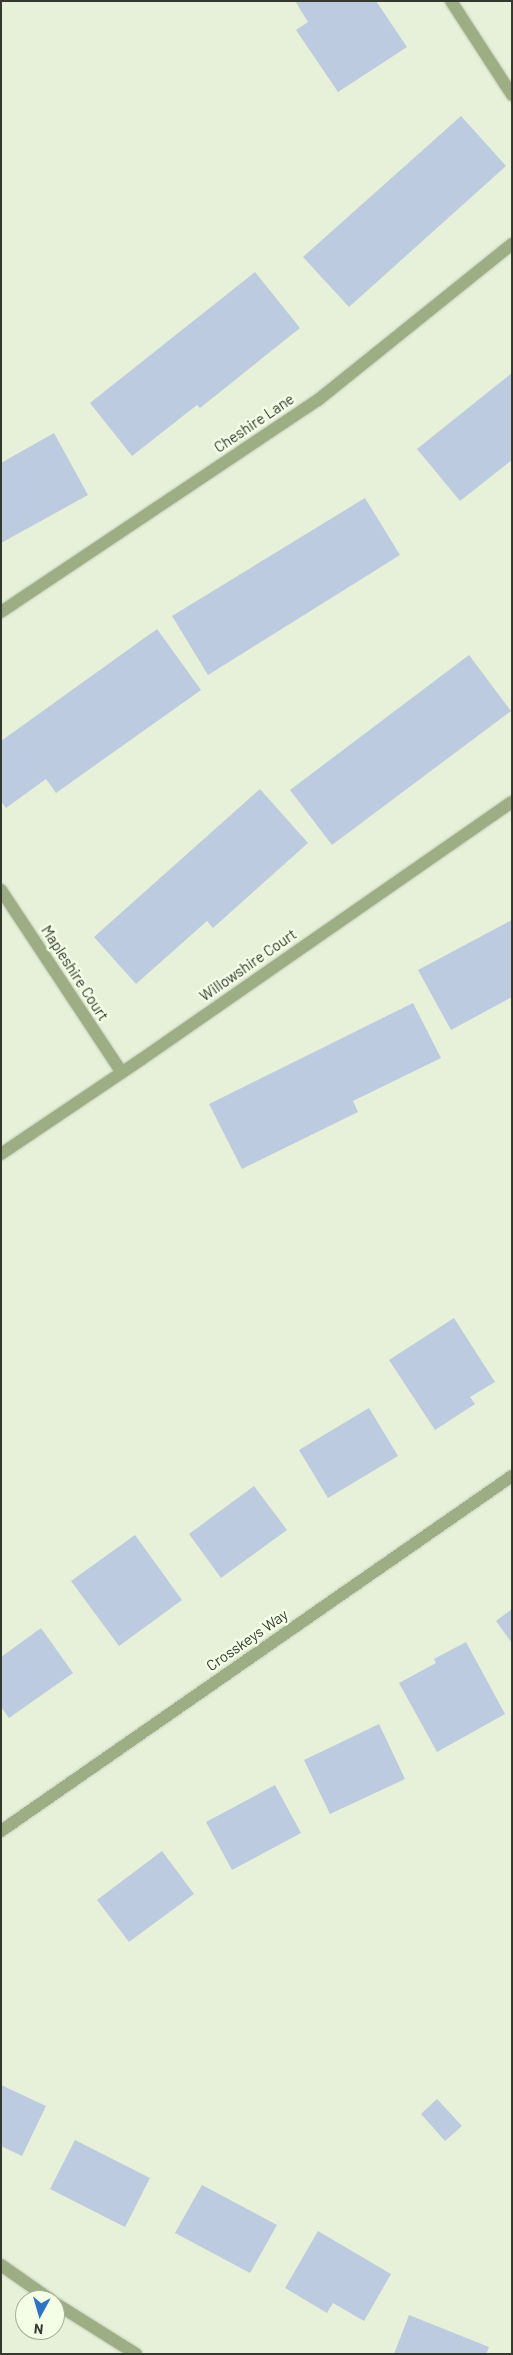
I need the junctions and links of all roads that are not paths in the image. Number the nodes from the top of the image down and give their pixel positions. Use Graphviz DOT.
graph roads {
  1 [pos="451,1"];
  2 [pos="512,95"];
  3 [pos="512,244"];
  4 [pos="1,612"];
  5 [pos="512,802"];
  6 [pos="1,890"];
  7 [pos="122,1073"];
  8 [pos="1,1154"];
  9 [pos="512,1476"];
  10 [pos="1,1831"];
  11 [pos="1,2265"];
  12 [pos="36,2290"];
  13 [pos="65,2309"];
  14 [pos="136,2354"];
  1 -- 2 [label="street"];
  3 -- 4 [label="street, Cheshire Lane"];
  5 -- 7 [label="street, Willowshire Court"];
  6 -- 7 [label="street, Mapleshire Court"];
  7 -- 8 [label="street, Willowshire Court"];
  9 -- 10 [label="street, Crosskeys Way"];
  11 -- 12 [label="street"];
  13 -- 14 [label="street"];
}
